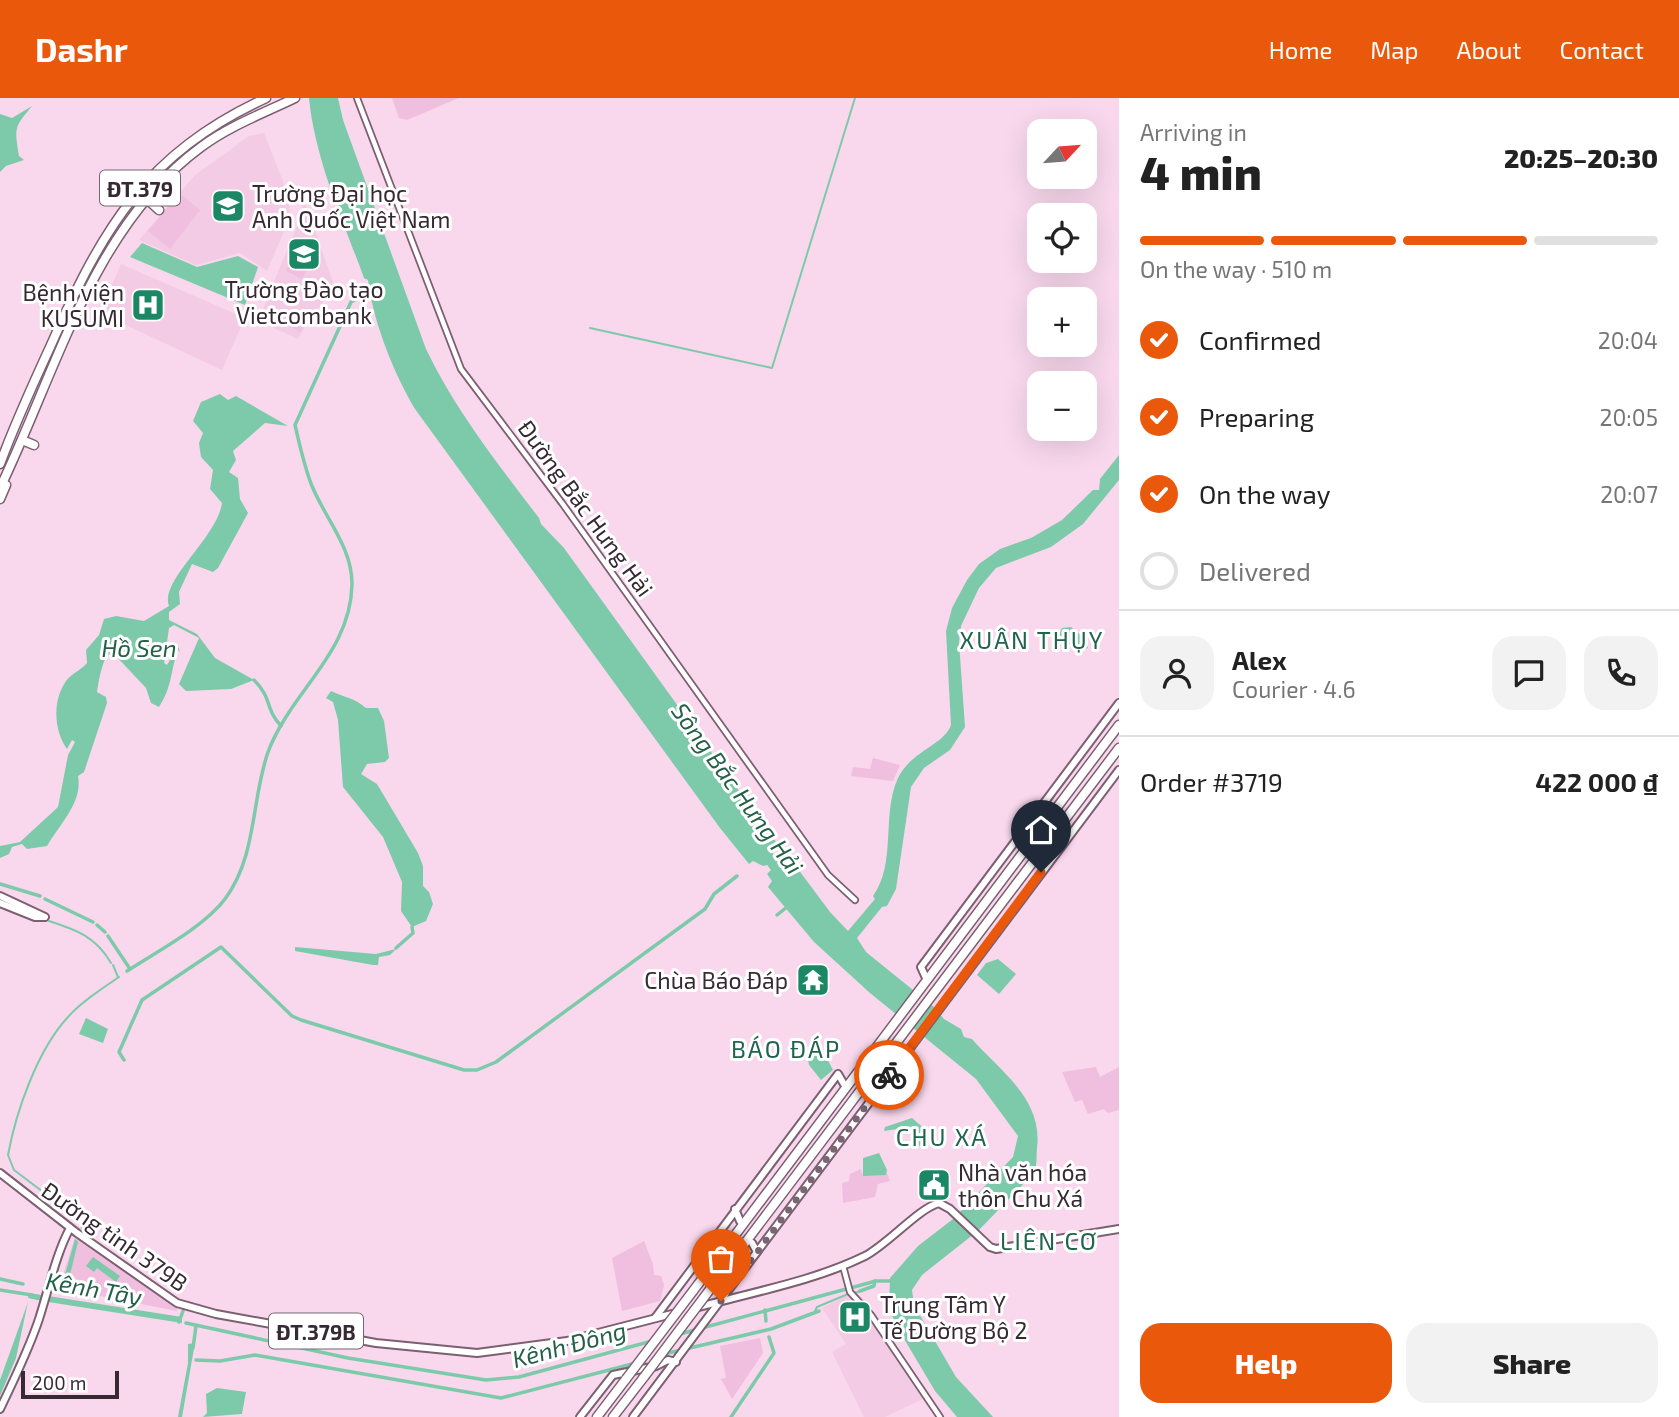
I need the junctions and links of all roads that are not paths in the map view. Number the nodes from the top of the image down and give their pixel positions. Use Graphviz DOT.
graph roads {
  1 [pos="295,98"];
  2 [pos="357,98"];
  3 [pos="262,100"];
  4 [pos="124,178"];
  5 [pos="138,190"];
  6 [pos="147,199"];
  7 [pos="159,210"];
  8 [pos="1,427"];
  9 [pos="12,433"];
  10 [pos="23,440"];
  11 [pos="8,442"];
  12 [pos="34,445"];
  13 [pos="17,453"];
  14 [pos="0,456"];
  15 [pos="0,464"];
  16 [pos="0,488"];
  17 [pos="0,499"];
  18 [pos="1119,703"];
  19 [pos="1119,725"];
  20 [pos="1119,748"];
  21 [pos="1119,770"];
  22 [pos="0,896"];
  23 [pos="855,900"];
  24 [pos="0,903"];
  25 [pos="926,980"];
  26 [pos="939,989"];
  27 [pos="949,995"];
  28 [pos="845,1086"];
  29 [pos="854,1103"];
  30 [pos="860,1114"];
  31 [pos="0,1172"];
  32 [pos="735,1209"];
  33 [pos="740,1220"];
  34 [pos="70,1228"];
  35 [pos="1119,1229"];
  36 [pos="751,1243"];
  37 [pos="757,1252"];
  38 [pos="843,1265"];
  39 [pos="731,1287"];
  40 [pos="735,1297"];
  41 [pos="721,1301"];
  42 [pos="699,1307"];
  43 [pos="672,1314"];
  44 [pos="655,1318"];
  45 [pos="676,1362"];
  46 [pos="0,1409"];
  47 [pos="580,1417"];
  48 [pos="597,1417"];
  49 [pos="613,1417"];
  50 [pos="633,1417"];
  51 [pos="940,1417"];
  1 -- 6 [label="highway, ĐT.379"];
  2 -- 23 [label="street, Đường Bắc Hưng Hải"];
  3 -- 5 [label="highway, ĐT.379"];
  4 -- 5 [label="highway"];
  5 -- 9 [label="highway, ĐT.379"];
  6 -- 7 [label="highway"];
  6 -- 10 [label="highway, ĐT.379"];
  8 -- 9 [label="highway"];
  9 -- 11 [label="highway, ĐT.379"];
  10 -- 12 [label="highway"];
  10 -- 13 [label="highway, ĐT.379"];
  11 -- 14 [label="highway"];
  11 -- 15 [label="highway, ĐT.379"];
  13 -- 16 [label="highway, ĐT.379"];
  13 -- 17 [label="highway"];
  18 -- 25 [label="main road"];
  19 -- 25 [label="highway"];
  20 -- 26 [label="highway"];
  21 -- 27 [label="main road"];
  22 -- 24 [label="main road"];
  25 -- 48 [label="highway, bridge"];
  26 -- 27 [label="main road"];
  26 -- 49 [label="highway, bridge"];
  27 -- 30 [label="main road"];
  28 -- 32 [label="main road"];
  29 -- 30 [label="main road"];
  30 -- 37 [label="main road"];
  31 -- 34 [label="main road, Đường tỉnh 379B / ĐT.379B"];
  32 -- 33 [label="main road"];
  32 -- 44 [label="main road"];
  34 -- 44 [label="main road, Đường tỉnh 379B / ĐT.379B"];
  34 -- 46 [label="main road"];
  35 -- 38 [label="main road"];
  36 -- 37 [label="main road"];
  37 -- 39 [label="main road"];
  38 -- 40 [label="main road"];
  38 -- 51 [label="street"];
  39 -- 40 [label="main road"];
  39 -- 41 [label="main road"];
  40 -- 41 [label="main road"];
  41 -- 42 [label="main road"];
  41 -- 45 [label="main road"];
  43 -- 44 [label="main road, Đường tỉnh 379B / ĐT.379B"];
  45 -- 47 [label="main road"];
  45 -- 50 [label="main road"];
}
